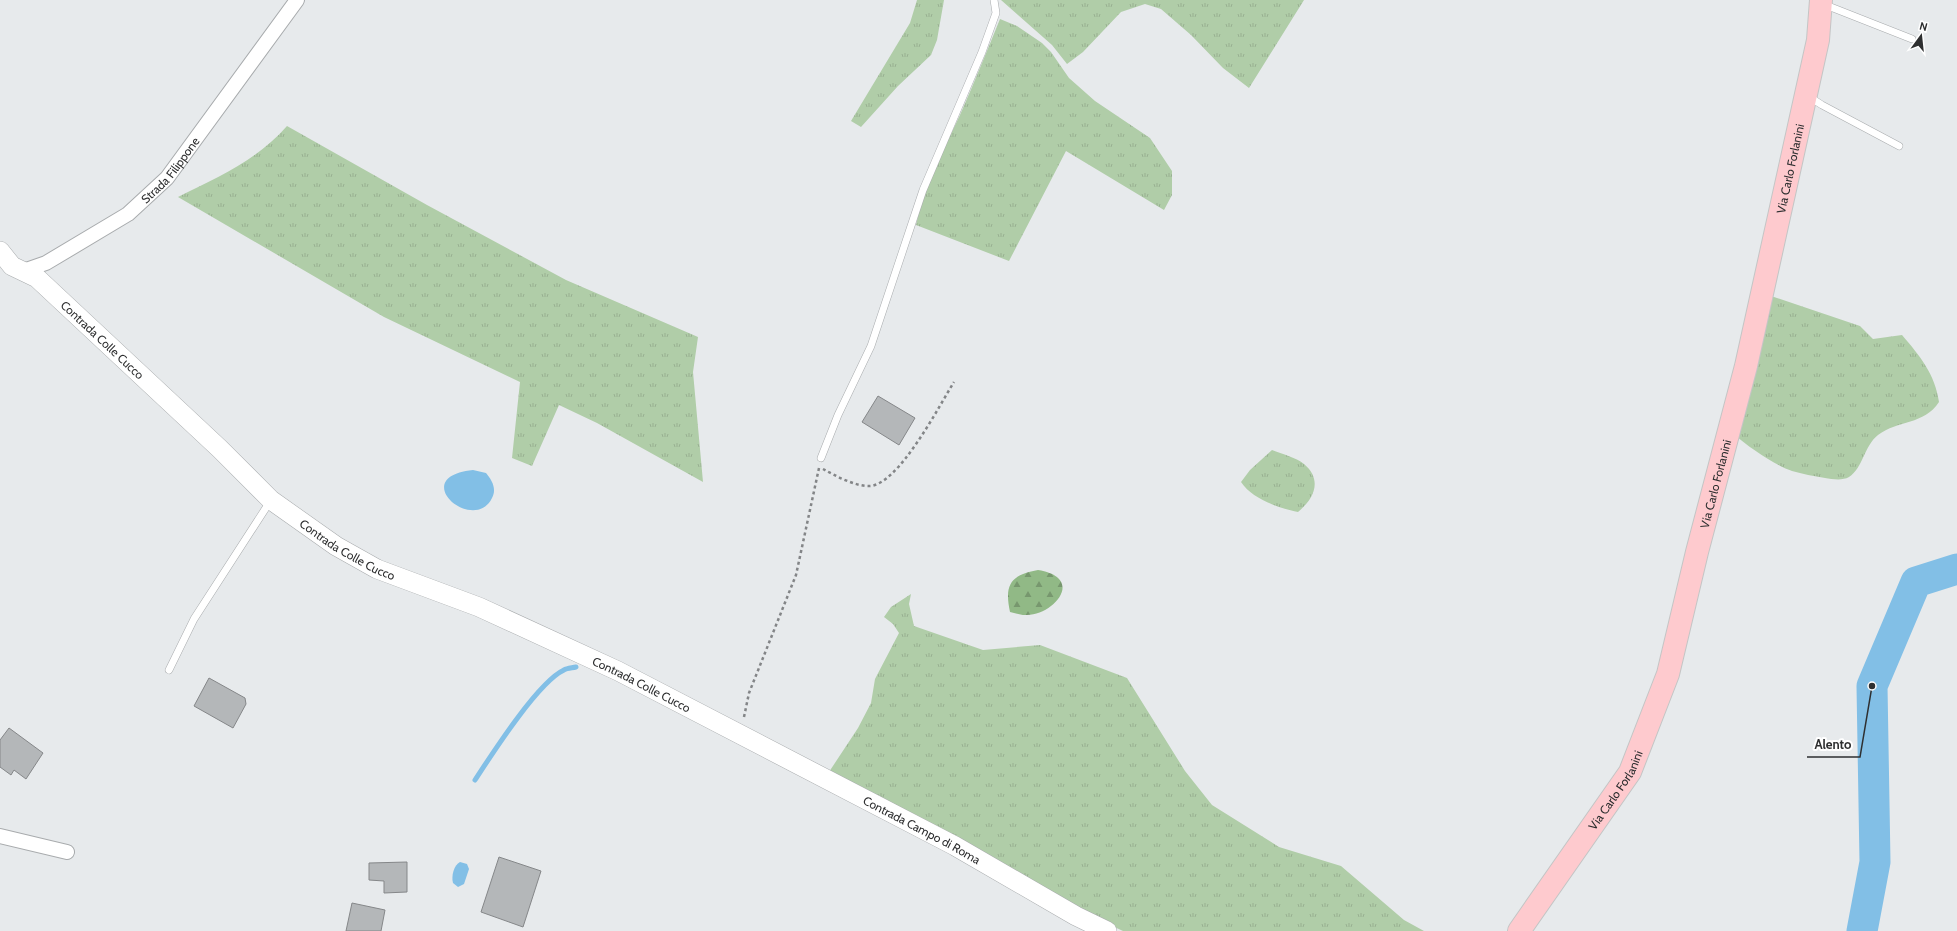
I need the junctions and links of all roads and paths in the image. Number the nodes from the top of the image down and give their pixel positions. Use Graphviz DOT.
graph roads {
  1 [pos="297,0"];
  2 [pos="994,0"];
  3 [pos="1821,2"];
  4 [pos="1912,39"];
  5 [pos="1807,95"];
  6 [pos="1899,146"];
  7 [pos="0,251"];
  8 [pos="23,271"];
  9 [pos="954,382"];
  10 [pos="821,458"];
  11 [pos="819,467"];
  12 [pos="271,500"];
  13 [pos="169,670"];
  14 [pos="737,733"];
  15 [pos="0,836"];
  16 [pos="68,852"];
  17 [pos="1108,931"];
  18 [pos="1519,931"];
  1 -- 8 [label="street, Strada Filippone"];
  2 -- 10 [label="lane"];
  3 -- 4 [label="lane"];
  3 -- 5 [label="main road, Via Carlo Forlanini"];
  5 -- 6 [label="lane"];
  5 -- 18 [label="main road, Via Carlo Forlanini"];
  7 -- 8 [label="street"];
  8 -- 12 [label="street, Contrada Colle Cucco"];
  9 -- 11 [label="path"];
  10 -- 11 [label="path"];
  11 -- 14 [label="path"];
  12 -- 13 [label="lane"];
  12 -- 14 [label="street, Contrada Colle Cucco"];
  14 -- 17 [label="street, Contrada Campo di Roma"];
  15 -- 16 [label="street"];
}
